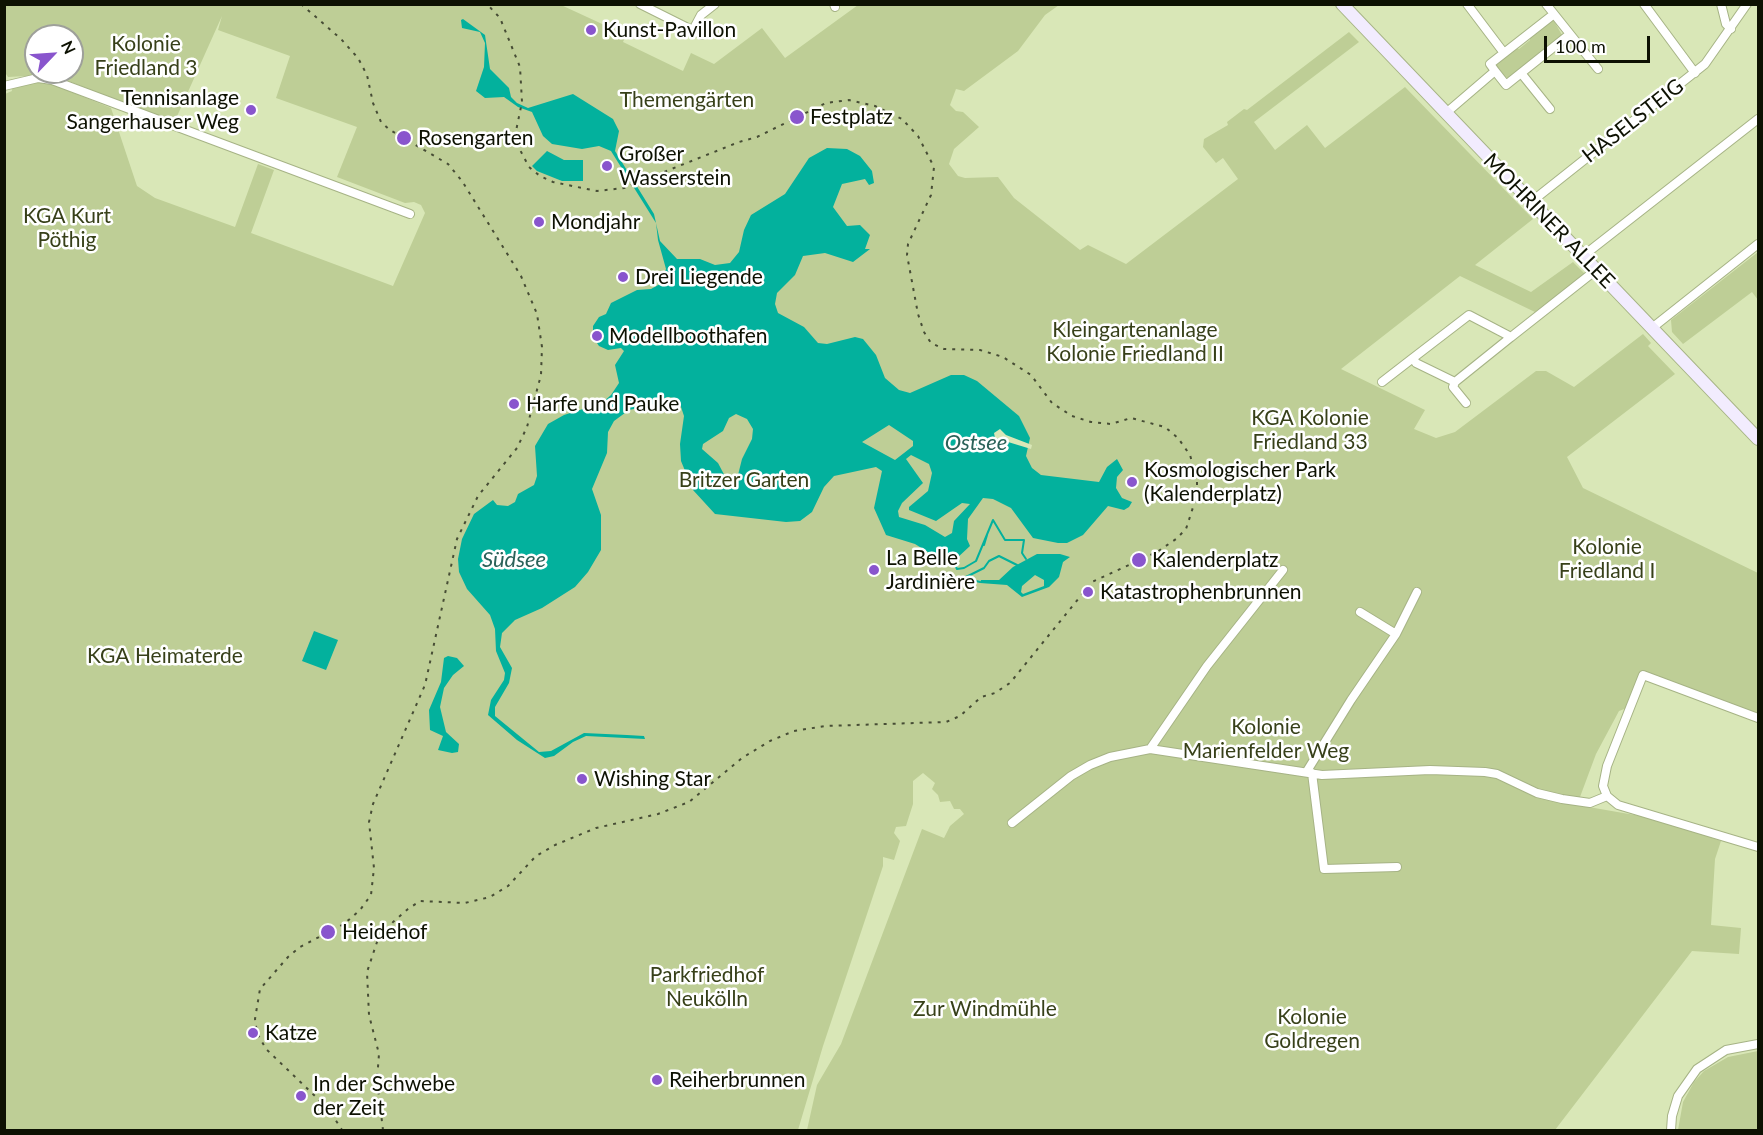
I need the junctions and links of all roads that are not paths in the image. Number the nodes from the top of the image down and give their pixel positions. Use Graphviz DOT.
graph roads {
  1 [pos="640,4"];
  2 [pos="715,4"];
  3 [pos="1342,4"];
  4 [pos="1467,4"];
  5 [pos="1546,4"];
  6 [pos="1638,4"];
  7 [pos="1644,4"];
  8 [pos="1721,4"];
  9 [pos="1747,4"];
  10 [pos="1554,14"];
  11 [pos="1731,28"];
  12 [pos="693,30"];
  13 [pos="702,34"];
  14 [pos="1570,34"];
  15 [pos="1669,45"];
  16 [pos="1504,52"];
  17 [pos="1598,69"];
  18 [pos="1495,71"];
  19 [pos="1521,73"];
  20 [pos="1695,73"];
  21 [pos="4,86"];
  22 [pos="1550,109"];
  23 [pos="1446,113"];
  24 [pos="1758,119"];
  25 [pos="1531,202"];
  26 [pos="410,214"];
  27 [pos="1758,244"];
  28 [pos="1583,256"];
  29 [pos="1596,270"];
  30 [pos="1652,328"];
  31 [pos="1511,337"];
  32 [pos="1413,358"];
  33 [pos="1382,382"];
  34 [pos="1455,382"];
  35 [pos="1466,403"];
  36 [pos="1758,440"];
  37 [pos="1283,570"];
  38 [pos="1418,592"];
  39 [pos="1360,612"];
  40 [pos="1396,634"];
  41 [pos="1758,718"];
  42 [pos="1150,749"];
  43 [pos="1310,772"];
  44 [pos="1607,796"];
  45 [pos="1012,824"];
  46 [pos="1758,847"];
  47 [pos="1397,867"];
  48 [pos="1758,1044"];
  49 [pos="1671,1131"];
  1 -- 12 [label="street"];
  2 -- 12 [label="street"];
  3 -- 23 [label="main road, MOHRINER ALLEE"];
  4 -- 16 [label="street"];
  5 -- 10 [label="street"];
  6 -- 15 [label="street"];
  7 -- 20 [label="street"];
  8 -- 11 [label="street"];
  9 -- 11 [label="street, HASELSTEIG"];
  10 -- 14 [label="street"];
  10 -- 16 [label="street"];
  11 -- 20 [label="street, HASELSTEIG"];
  12 -- 13 [label="street"];
  14 -- 17 [label="street"];
  14 -- 19 [label="street"];
  16 -- 18 [label="street"];
  18 -- 19 [label="street"];
  18 -- 23 [label="street"];
  19 -- 22 [label="street"];
  20 -- 25 [label="street, HASELSTEIG"];
  21 -- 26 [label="street"];
  23 -- 25 [label="main road, MOHRINER ALLEE"];
  24 -- 28 [label="street"];
  25 -- 28 [label="main road, MOHRINER ALLEE"];
  27 -- 30 [label="street"];
  28 -- 29 [label="main road, MOHRINER ALLEE"];
  29 -- 30 [label="main road, MOHRINER ALLEE"];
  29 -- 31 [label="street"];
  30 -- 36 [label="main road, MOHRINER ALLEE"];
  31 -- 32 [label="street"];
  31 -- 34 [label="street"];
  32 -- 33 [label="street"];
  32 -- 34 [label="street"];
  34 -- 35 [label="street"];
  37 -- 42 [label="street"];
  38 -- 40 [label="street"];
  39 -- 40 [label="street"];
  40 -- 43 [label="street"];
  41 -- 44 [label="street"];
  42 -- 43 [label="street"];
  42 -- 45 [label="street"];
  43 -- 44 [label="street"];
  43 -- 47 [label="street"];
  44 -- 46 [label="street"];
  48 -- 49 [label="street"];
}
